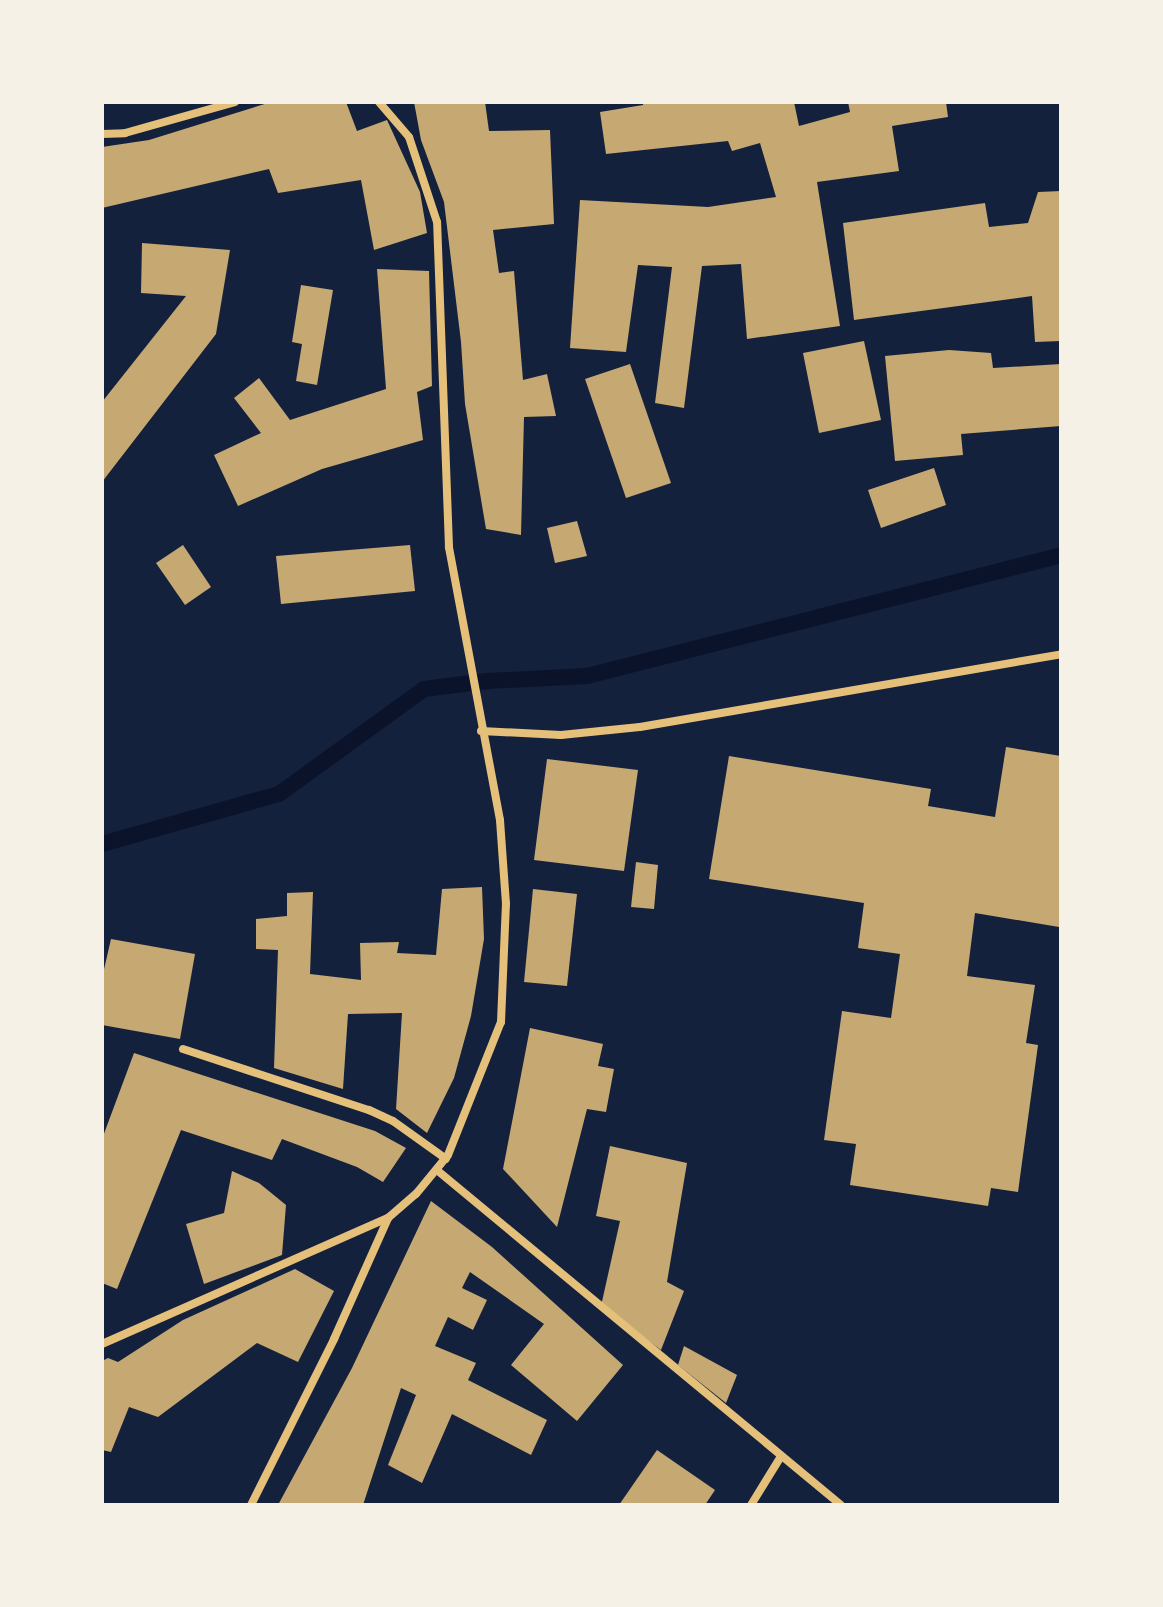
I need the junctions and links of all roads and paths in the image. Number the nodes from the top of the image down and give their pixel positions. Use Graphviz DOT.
graph roads {
  1 [pos="235,102"];
  2 [pos="379,102"];
  3 [pos="102,134"];
  4 [pos="1061,654"];
  5 [pos="481,731"];
  6 [pos="183,1049"];
  7 [pos="446,1159"];
  8 [pos="438,1171"];
  9 [pos="388,1218"];
  10 [pos="102,1344"];
  11 [pos="780,1458"];
  12 [pos="251,1505"];
  13 [pos="751,1505"];
  14 [pos="841,1505"];
  1 -- 3 [label="street"];
  2 -- 5 [label="street"];
  4 -- 5 [label="street"];
  5 -- 7 [label="street"];
  6 -- 7 [label="street"];
  7 -- 8 [label="street"];
  8 -- 9 [label="street"];
  8 -- 11 [label="street"];
  9 -- 10 [label="street"];
  9 -- 12 [label="street"];
  11 -- 13 [label="street"];
  11 -- 14 [label="street"];
}
